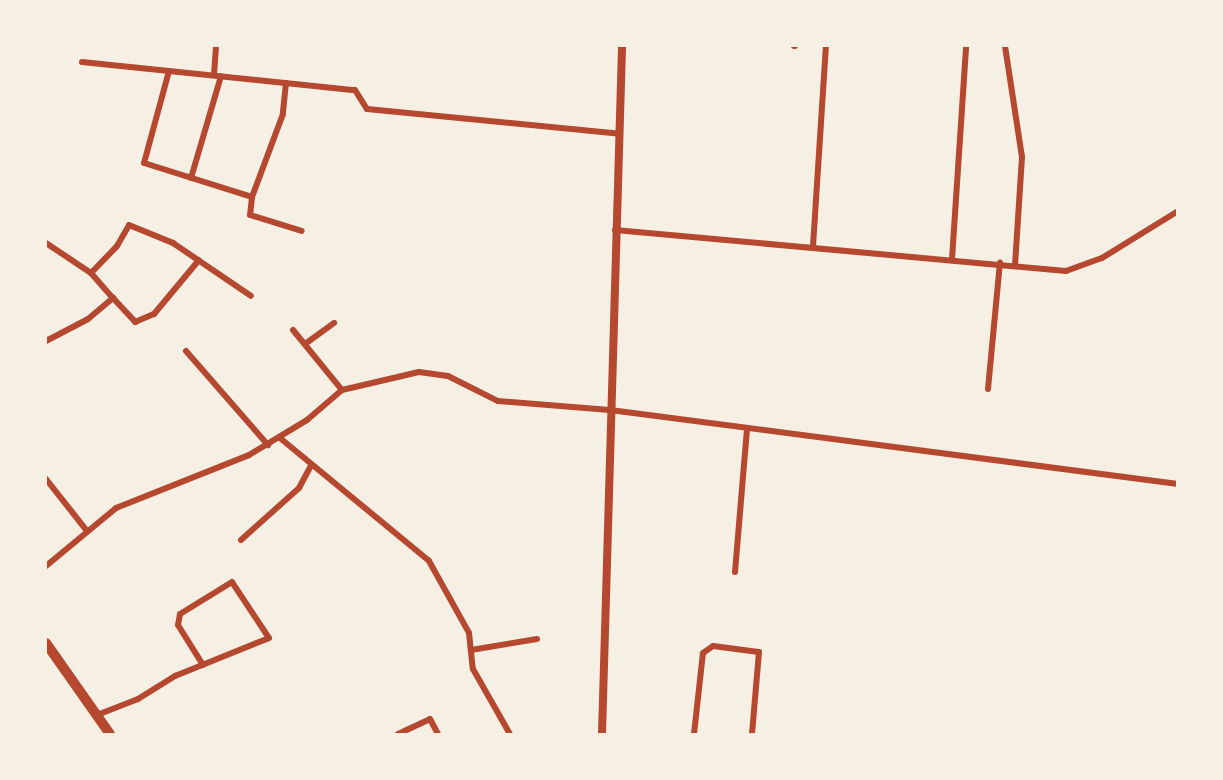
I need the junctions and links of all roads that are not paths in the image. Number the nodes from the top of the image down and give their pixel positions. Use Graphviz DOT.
graph roads {
  1 [pos="216,46"];
  2 [pos="622,46"];
  3 [pos="826,46"];
  4 [pos="966,46"];
  5 [pos="1005,46"];
  6 [pos="82,62"];
  7 [pos="169,71"];
  8 [pos="217,76"];
  9 [pos="286,83"];
  10 [pos="620,134"];
  11 [pos="191,178"];
  12 [pos="252,197"];
  13 [pos="1178,211"];
  14 [pos="615,230"];
  15 [pos="302,231"];
  16 [pos="46,243"];
  17 [pos="813,246"];
  18 [pos="952,259"];
  19 [pos="199,260"];
  20 [pos="1000,263"];
  21 [pos="1015,265"];
  22 [pos="91,273"];
  23 [pos="251,296"];
  24 [pos="113,298"];
  25 [pos="334,323"];
  26 [pos="293,330"];
  27 [pos="46,341"];
  28 [pos="305,344"];
  29 [pos="186,351"];
  30 [pos="988,389"];
  31 [pos="342,390"];
  32 [pos="610,410"];
  33 [pos="747,428"];
  34 [pos="280,438"];
  35 [pos="268,445"];
  36 [pos="311,465"];
  37 [pos="46,479"];
  38 [pos="1178,484"];
  39 [pos="87,531"];
  40 [pos="241,540"];
  41 [pos="46,566"];
  42 [pos="735,572"];
  43 [pos="537,639"];
  44 [pos="46,643"];
  45 [pos="471,650"];
  46 [pos="203,664"];
  47 [pos="97,715"];
  48 [pos="110,734"];
  49 [pos="398,734"];
  50 [pos="438,734"];
  51 [pos="510,734"];
  52 [pos="602,734"];
  53 [pos="694,734"];
  54 [pos="752,734"];
  1 -- 8 [label="street"];
  2 -- 10 [label="main road"];
  3 -- 17 [label="street"];
  4 -- 18 [label="street"];
  5 -- 21 [label="street"];
  6 -- 7 [label="street"];
  7 -- 8 [label="street"];
  7 -- 11 [label="street"];
  8 -- 9 [label="street"];
  8 -- 11 [label="street"];
  9 -- 10 [label="street"];
  9 -- 12 [label="street"];
  10 -- 14 [label="main road"];
  11 -- 12 [label="street"];
  12 -- 15 [label="street"];
  13 -- 21 [label="street"];
  14 -- 17 [label="street"];
  14 -- 32 [label="main road"];
  16 -- 22 [label="street"];
  17 -- 18 [label="street"];
  18 -- 20 [label="street"];
  19 -- 22 [label="street"];
  19 -- 23 [label="street"];
  19 -- 24 [label="street"];
  20 -- 21 [label="street"];
  20 -- 30 [label="street"];
  22 -- 24 [label="street"];
  24 -- 27 [label="street"];
  25 -- 28 [label="street"];
  26 -- 28 [label="street"];
  28 -- 31 [label="street"];
  29 -- 35 [label="street"];
  31 -- 32 [label="street"];
  31 -- 34 [label="street"];
  32 -- 33 [label="street"];
  32 -- 52 [label="main road"];
  33 -- 38 [label="street"];
  33 -- 42 [label="street"];
  34 -- 35 [label="street"];
  34 -- 36 [label="street"];
  35 -- 39 [label="street"];
  36 -- 40 [label="street"];
  36 -- 45 [label="street"];
  37 -- 39 [label="street"];
  39 -- 41 [label="street"];
  43 -- 45 [label="street"];
  44 -- 47 [label="highway"];
  45 -- 51 [label="street"];
  46 -- 46 [label="street"];
  46 -- 47 [label="street"];
  47 -- 48 [label="highway"];
  49 -- 50 [label="street"];
  53 -- 54 [label="street"];
}
